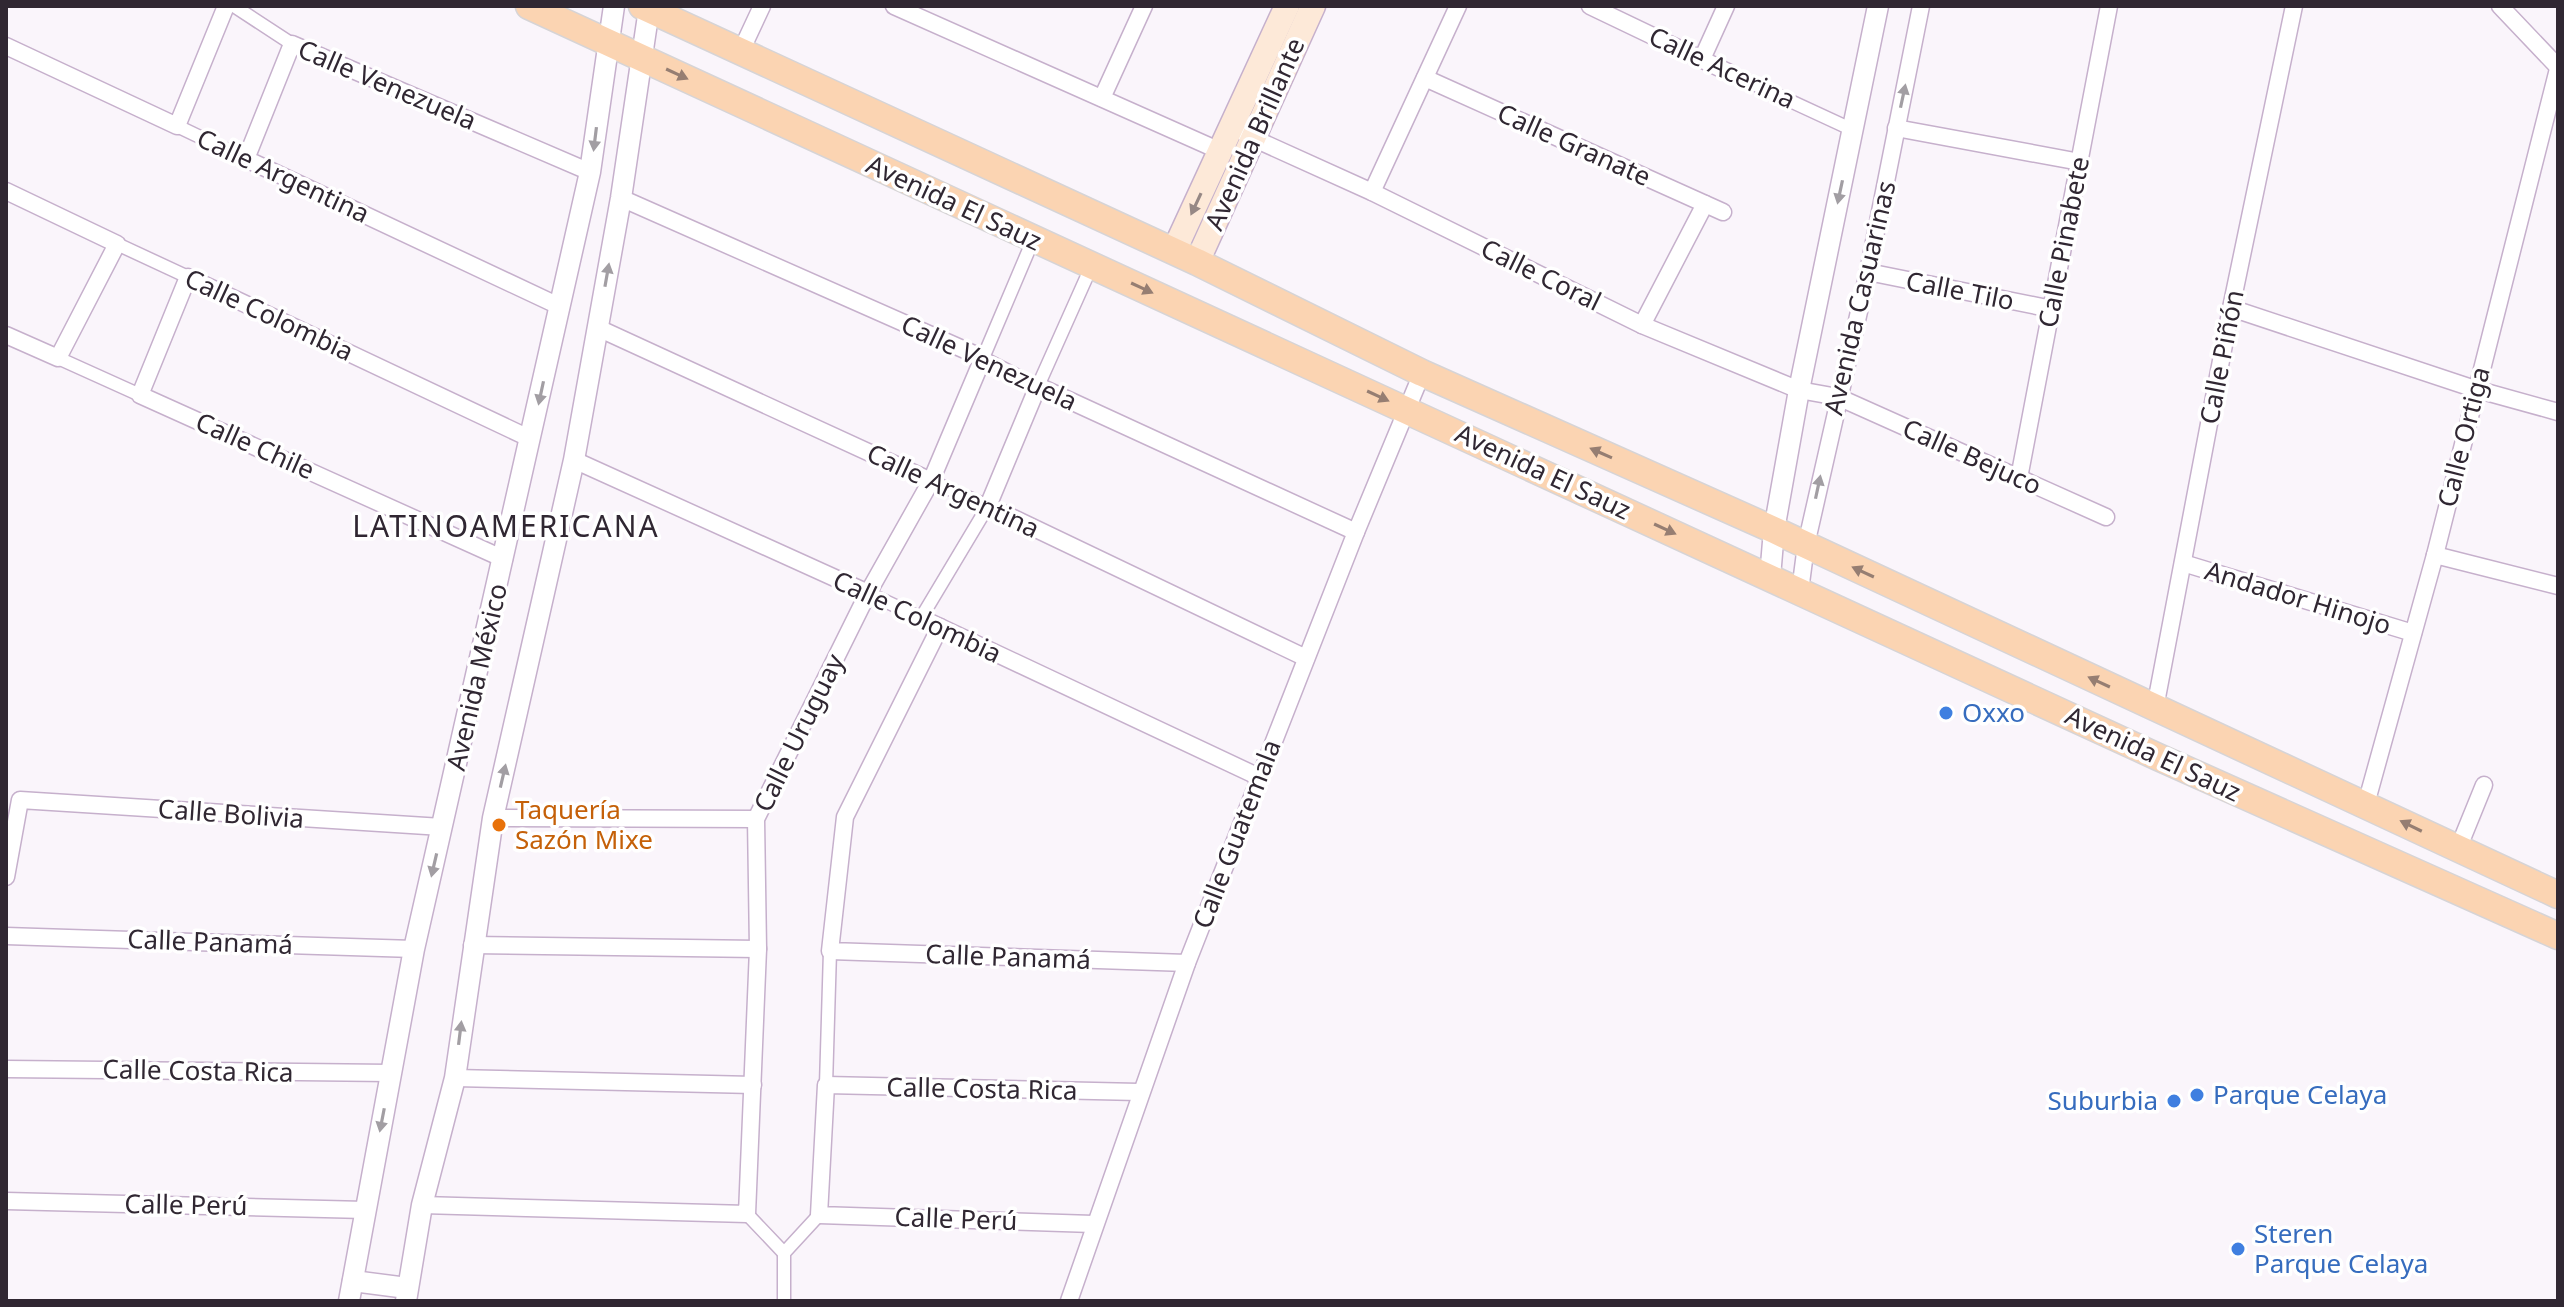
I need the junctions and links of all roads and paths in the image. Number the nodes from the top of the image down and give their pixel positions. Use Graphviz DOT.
graph roads {
  1 [pos="226,6"];
  2 [pos="234,6"];
  3 [pos="529,6"];
  4 [pos="614,6"];
  5 [pos="762,6"];
  6 [pos="1144,6"];
  7 [pos="1287,6"];
  8 [pos="1313,6"];
  9 [pos="1458,6"];
  10 [pos="1590,6"];
  11 [pos="1726,6"];
  12 [pos="1878,6"];
  13 [pos="1921,6"];
  14 [pos="2109,6"];
  15 [pos="2294,6"];
  16 [pos="2500,6"];
  17 [pos="897,7"];
  18 [pos="646,8"];
  19 [pos="607,42"];
  20 [pos="292,44"];
  21 [pos="6,46"];
  22 [pos="741,51"];
  23 [pos="640,57"];
  24 [pos="1702,59"];
  25 [pos="2558,68"];
  26 [pos="1732,74"];
  27 [pos="1425,78"];
  28 [pos="1102,98"];
  29 [pos="177,126"];
  30 [pos="1896,128"];
  31 [pos="1853,130"];
  32 [pos="1242,131"];
  33 [pos="1220,151"];
  34 [pos="246,159"];
  35 [pos="2080,162"];
  36 [pos="590,172"];
  37 [pos="6,191"];
  38 [pos="1372,192"];
  39 [pos="621,198"];
  40 [pos="1705,204"];
  41 [pos="1723,212"];
  42 [pos="1033,240"];
  43 [pos="117,244"];
  44 [pos="1185,256"];
  45 [pos="1092,265"];
  46 [pos="1868,272"];
  47 [pos="188,277"];
  48 [pos="561,307"];
  49 [pos="2231,308"];
  50 [pos="2052,309"];
  51 [pos="1642,325"];
  52 [pos="598,328"];
  53 [pos="6,335"];
  54 [pos="58,358"];
  55 [pos="983,358"];
  56 [pos="1422,373"];
  57 [pos="1038,386"];
  58 [pos="2475,389"];
  59 [pos="1799,390"];
  60 [pos="140,395"];
  61 [pos="1838,397"];
  62 [pos="1409,410"];
  63 [pos="2558,412"];
  64 [pos="531,439"];
  65 [pos="574,460"];
  66 [pos="2019,478"];
  67 [pos="931,481"];
  68 [pos="988,506"];
  69 [pos="2106,517"];
  70 [pos="1774,530"];
  71 [pos="1356,532"];
  72 [pos="1806,545"];
  73 [pos="2435,555"];
  74 [pos="504,559"];
  75 [pos="2183,563"];
  76 [pos="1770,577"];
  77 [pos="2558,586"];
  78 [pos="1800,591"];
  79 [pos="868,593"];
  80 [pos="921,618"];
  81 [pos="940,627"];
  82 [pos="2413,633"];
  83 [pos="1306,658"];
  84 [pos="2165,713"];
  85 [pos="2158,757"];
  86 [pos="1259,777"];
  87 [pos="2484,785"];
  88 [pos="2366,804"];
  89 [pos="493,818"];
  90 [pos="756,819"];
  91 [pos="442,827"];
  92 [pos="2464,852"];
  93 [pos="6,877"];
  94 [pos="2457,892"];
  95 [pos="2558,895"];
  96 [pos="6,936"];
  97 [pos="2557,937"];
  98 [pos="472,945"];
  99 [pos="414,949"];
  100 [pos="758,949"];
  101 [pos="830,951"];
  102 [pos="1187,963"];
  103 [pos="6,1069"];
  104 [pos="391,1073"];
  105 [pos="455,1078"];
  106 [pos="753,1085"];
  107 [pos="826,1085"];
  108 [pos="1139,1092"];
  109 [pos="6,1201"];
  110 [pos="422,1205"];
  111 [pos="365,1210"];
  112 [pos="747,1214"];
  113 [pos="819,1215"];
  114 [pos="1093,1224"];
  115 [pos="784,1253"];
  116 [pos="351,1291"];
  117 [pos="406,1295"];
  118 [pos="784,1301"];
  119 [pos="1069,1301"];
  1 -- 29 [label="street"];
  2 -- 20 [label="street, Calle Venezuela"];
  3 -- 19 [label="main road, Avenida El Sauz"];
  4 -- 19 [label="street, Avenida México"];
  5 -- 22 [label="street"];
  6 -- 28 [label="street"];
  7 -- 32 [label="main road, Avenida Brillante"];
  8 -- 32 [label="main road, Avenida Brillante"];
  9 -- 27 [label="street"];
  10 -- 24 [label="street, Calle Acerina"];
  11 -- 24 [label="street"];
  12 -- 31 [label="street, Avenida Casuarinas"];
  30 -- 13 [label="street, Avenida Casuarinas, one-way"];
  14 -- 35 [label="street, Calle Pinabete"];
  15 -- 49 [label="street, Calle Piñón"];
  16 -- 25 [label="street"];
  17 -- 28 [label="street"];
  18 -- 22 [label="main road, Avenida El Sauz"];
  18 -- 23 [label="street, Avenida México"];
  19 -- 23 [label="main road, Avenida El Sauz"];
  19 -- 36 [label="street, Avenida México, one-way"];
  20 -- 34 [label="street"];
  20 -- 36 [label="street, Calle Venezuela"];
  21 -- 29 [label="street, Calle Argentina"];
  22 -- 44 [label="main road, Avenida El Sauz"];
  23 -- 39 [label="street, Avenida México"];
  23 -- 42 [label="main road, Avenida El Sauz, one-way"];
  24 -- 26 [label="street, Calle Acerina"];
  25 -- 58 [label="street, Calle Ortiga"];
  26 -- 31 [label="street, Calle Acerina"];
  27 -- 38 [label="street"];
  27 -- 40 [label="street, Calle Granate"];
  28 -- 33 [label="street"];
  29 -- 34 [label="street, Calle Argentina"];
  30 -- 35 [label="street"];
  30 -- 46 [label="street, Avenida Casuarinas"];
  31 -- 59 [label="street, Avenida Casuarinas, one-way"];
  32 -- 33 [label="main road, Avenida Brillante"];
  32 -- 38 [label="street, Calle Coral"];
  32 -- 44 [label="main road, Avenida Brillante"];
  33 -- 44 [label="main road, Avenida Brillante, one-way"];
  34 -- 48 [label="street, Calle Argentina"];
  35 -- 50 [label="street, Calle Pinabete"];
  36 -- 48 [label="street, Avenida México"];
  37 -- 43 [label="street, Calle Colombia"];
  38 -- 51 [label="street, Calle Coral"];
  52 -- 39 [label="street, Avenida México, one-way"];
  39 -- 55 [label="street, Calle Venezuela"];
  40 -- 41 [label="street, Calle Granate"];
  40 -- 51 [label="street"];
  42 -- 45 [label="main road, Avenida El Sauz"];
  42 -- 55 [label="street, Calle Uruguay"];
  43 -- 47 [label="street, Calle Colombia"];
  43 -- 54 [label="street"];
  44 -- 56 [label="main road, Avenida El Sauz"];
  45 -- 57 [label="street"];
  45 -- 62 [label="main road, Avenida El Sauz, one-way"];
  46 -- 50 [label="street, Calle Tilo"];
  46 -- 61 [label="street, Avenida Casuarinas"];
  47 -- 60 [label="street"];
  47 -- 64 [label="street, Calle Colombia"];
  48 -- 64 [label="street, Avenida México, one-way"];
  49 -- 58 [label="street"];
  49 -- 75 [label="street, Calle Piñón"];
  50 -- 66 [label="street, Calle Pinabete"];
  51 -- 59 [label="street, Calle Coral"];
  52 -- 65 [label="street, Avenida México"];
  52 -- 67 [label="street, Calle Argentina"];
  53 -- 54 [label="street, Calle Chile"];
  54 -- 60 [label="street, Calle Chile"];
  55 -- 57 [label="street, Calle Venezuela"];
  55 -- 67 [label="street, Calle Uruguay"];
  56 -- 62 [label="street, Calle Guatemala"];
  70 -- 56 [label="main road, Avenida El Sauz, one-way"];
  57 -- 68 [label="street"];
  57 -- 71 [label="street, Calle Venezuela"];
  58 -- 63 [label="street"];
  58 -- 73 [label="street, Calle Ortiga"];
  59 -- 61 [label="street, Calle Coral"];
  59 -- 70 [label="street, Avenida Casuarinas"];
  60 -- 74 [label="street, Calle Chile"];
  61 -- 66 [label="street, Calle Bejuco"];
  72 -- 61 [label="street, Avenida Casuarinas, one-way"];
  62 -- 71 [label="street, Calle Guatemala"];
  62 -- 76 [label="main road, Avenida El Sauz, one-way"];
  64 -- 74 [label="street, Avenida México"];
  65 -- 79 [label="street, Calle Colombia"];
  89 -- 65 [label="street, Avenida México, one-way"];
  66 -- 69 [label="street, Calle Bejuco"];
  67 -- 68 [label="street, Calle Argentina"];
  67 -- 79 [label="street, Calle Uruguay"];
  68 -- 80 [label="street"];
  68 -- 83 [label="street, Calle Argentina"];
  70 -- 72 [label="main road, Avenida El Sauz"];
  70 -- 76 [label="street, Avenida Casuarinas"];
  71 -- 83 [label="street, Calle Guatemala"];
  72 -- 78 [label="street, Avenida Casuarinas"];
  84 -- 72 [label="main road, Avenida El Sauz, one-way"];
  73 -- 77 [label="street"];
  73 -- 82 [label="street, Calle Ortiga"];
  74 -- 91 [label="street, Avenida México"];
  75 -- 82 [label="street, Andador Hinojo"];
  75 -- 84 [label="street, Calle Piñón"];
  76 -- 78 [label="main road, Avenida El Sauz"];
  78 -- 85 [label="main road, Avenida El Sauz"];
  79 -- 80 [label="street, Calle Colombia"];
  79 -- 90 [label="street, Calle Uruguay"];
  80 -- 81 [label="street, Calle Colombia"];
  81 -- 86 [label="street, Calle Colombia"];
  81 -- 101 [label="street"];
  82 -- 88 [label="street, Calle Ortiga"];
  83 -- 86 [label="street, Calle Guatemala"];
  84 -- 85 [label="main road"];
  84 -- 88 [label="main road, Avenida El Sauz"];
  85 -- 94 [label="main road, Avenida El Sauz"];
  86 -- 102 [label="street, Calle Guatemala"];
  87 -- 92 [label="street"];
  92 -- 88 [label="main road, Avenida El Sauz, one-way"];
  89 -- 90 [label="street"];
  89 -- 98 [label="street, Avenida México"];
  90 -- 100 [label="street, Calle Uruguay"];
  91 -- 93 [label="street, Calle Bolivia"];
  91 -- 99 [label="street, Avenida México, one-way"];
  92 -- 94 [label="main road"];
  92 -- 95 [label="main road, Avenida El Sauz"];
  94 -- 97 [label="main road, Avenida El Sauz"];
  96 -- 99 [label="street, Calle Panamá"];
  98 -- 100 [label="street"];
  105 -- 98 [label="street, Avenida México, one-way"];
  99 -- 104 [label="street, Avenida México"];
  100 -- 106 [label="street, Calle Uruguay"];
  101 -- 102 [label="street, Calle Panamá"];
  101 -- 107 [label="street"];
  102 -- 108 [label="street, Calle Guatemala"];
  103 -- 104 [label="street, Calle Costa Rica"];
  104 -- 111 [label="street, Avenida México, one-way"];
  105 -- 106 [label="street"];
  105 -- 110 [label="street, Avenida México"];
  106 -- 112 [label="street, Calle Uruguay"];
  107 -- 108 [label="street, Calle Costa Rica"];
  107 -- 113 [label="street"];
  108 -- 114 [label="street, Calle Guatemala"];
  109 -- 111 [label="street, Calle Perú"];
  110 -- 112 [label="street"];
  110 -- 117 [label="street, Avenida México"];
  111 -- 116 [label="street, Avenida México"];
  112 -- 115 [label="street"];
  113 -- 114 [label="street, Calle Perú"];
  113 -- 115 [label="street"];
  114 -- 119 [label="street, Calle Guatemala"];
  115 -- 118 [label="street"];
  116 -- 117 [label="street"];
}
